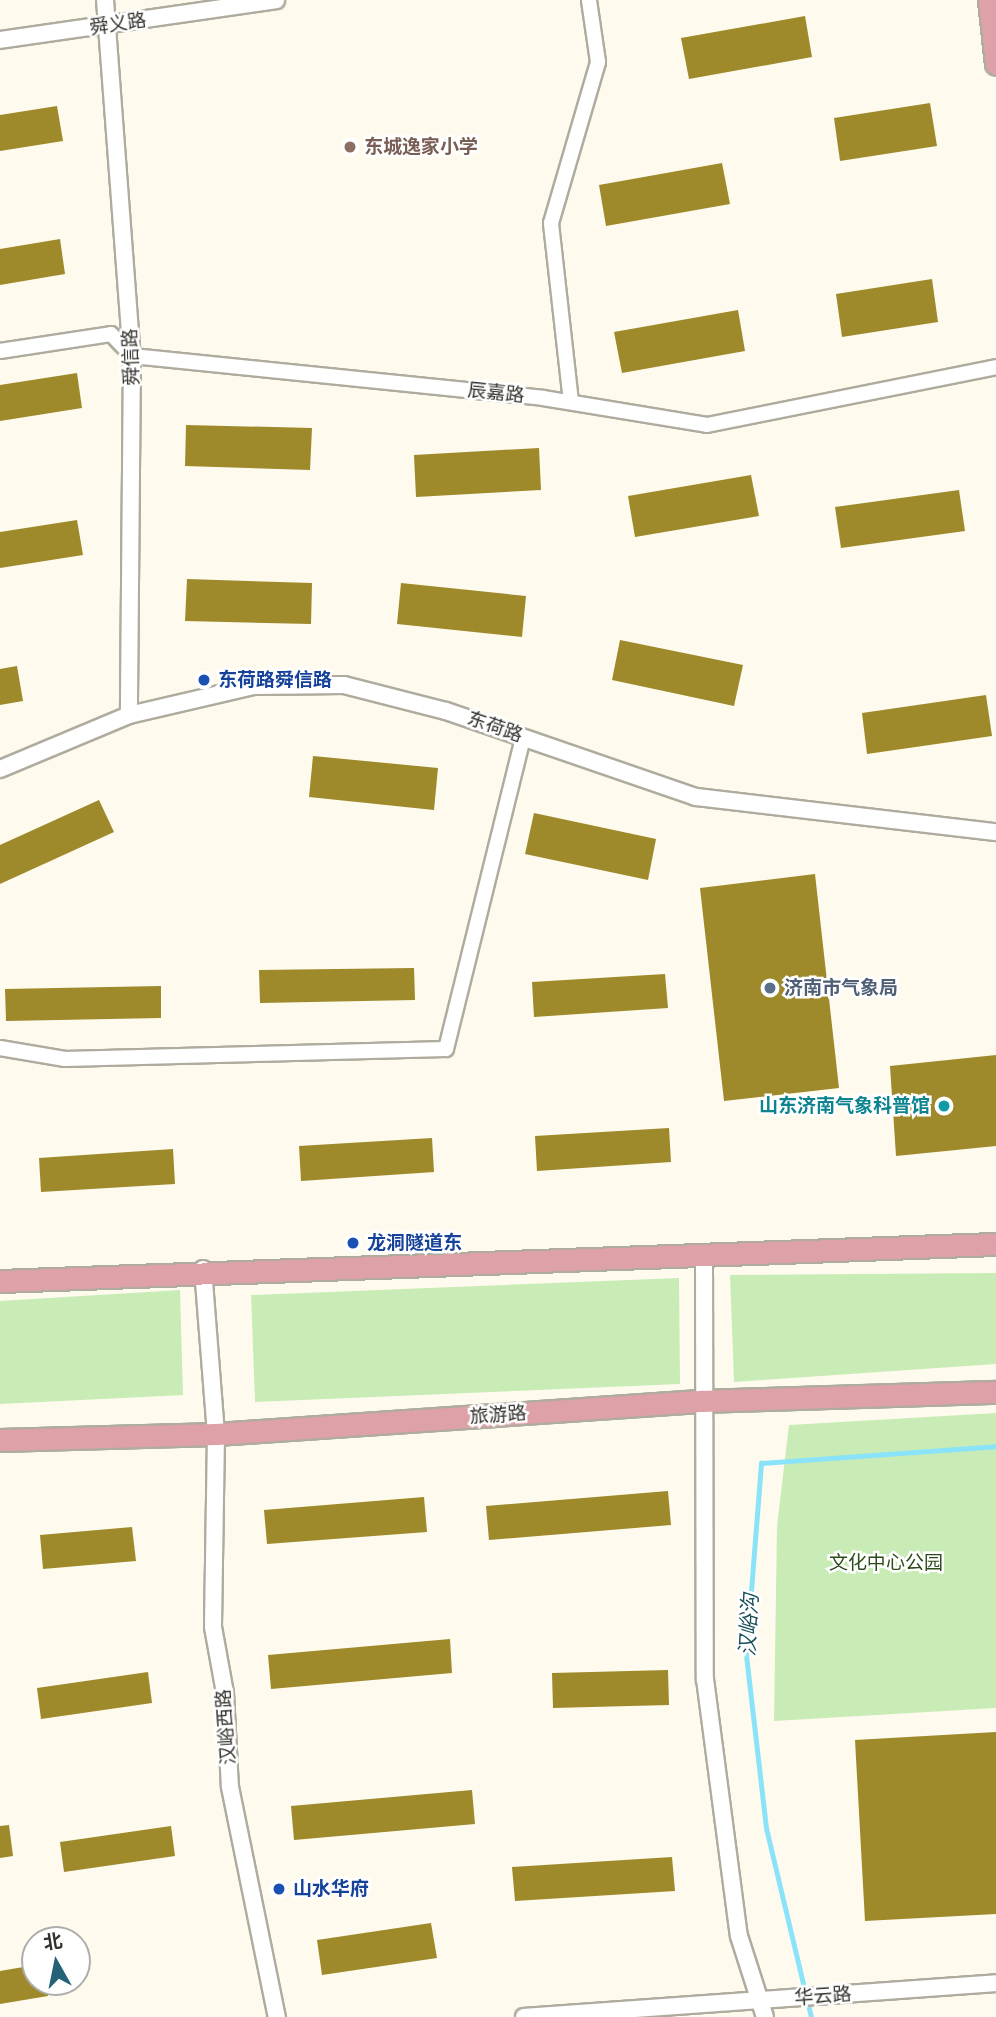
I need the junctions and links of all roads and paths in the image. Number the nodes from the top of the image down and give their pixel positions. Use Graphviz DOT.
graph roads {
  1 [pos="105,0"];
  2 [pos="276,0"];
  3 [pos="589,0"];
  4 [pos="989,0"];
  5 [pos="108,26"];
  6 [pos="0,40"];
  7 [pos="996,64"];
  8 [pos="0,351"];
  9 [pos="132,356"];
  10 [pos="996,367"];
  11 [pos="571,402"];
  12 [pos="129,715"];
  13 [pos="523,737"];
  14 [pos="0,769"];
  15 [pos="996,832"];
  16 [pos="0,1048"];
  17 [pos="996,1244"];
  18 [pos="704,1257"];
  19 [pos="203,1269"];
  20 [pos="0,1281"];
  21 [pos="996,1392"];
  22 [pos="703,1401"];
  23 [pos="216,1434"];
  24 [pos="0,1440"];
  25 [pos="996,1983"];
  26 [pos="760,2001"];
  27 [pos="277,2017"];
  28 [pos="524,2017"];
  29 [pos="765,2017"];
  1 -- 5 [label="street, 舜信路"];
  2 -- 5 [label="street, 舜义路"];
  3 -- 11 [label="street"];
  4 -- 7 [label="main road"];
  5 -- 6 [label="street, 舜义路"];
  5 -- 9 [label="street, 舜信路"];
  8 -- 9 [label="street"];
  9 -- 11 [label="street, 辰嘉路"];
  9 -- 12 [label="street, 舜信路"];
  10 -- 11 [label="street, 辰嘉路"];
  12 -- 13 [label="street, 东荷路"];
  12 -- 14 [label="street, 东荷路"];
  13 -- 15 [label="street, 东荷路"];
  13 -- 16 [label="street"];
  17 -- 18 [label="main road"];
  18 -- 19 [label="main road"];
  18 -- 22 [label="street"];
  19 -- 20 [label="main road"];
  19 -- 23 [label="street, 汉峪西路"];
  21 -- 22 [label="main road, 旅游路"];
  22 -- 23 [label="main road, 旅游路"];
  22 -- 26 [label="street"];
  23 -- 24 [label="main road, 旅游路"];
  23 -- 27 [label="street, 汉峪西路"];
  25 -- 26 [label="street, 华云路"];
  26 -- 28 [label="street, 华云路"];
  26 -- 29 [label="street"];
}
